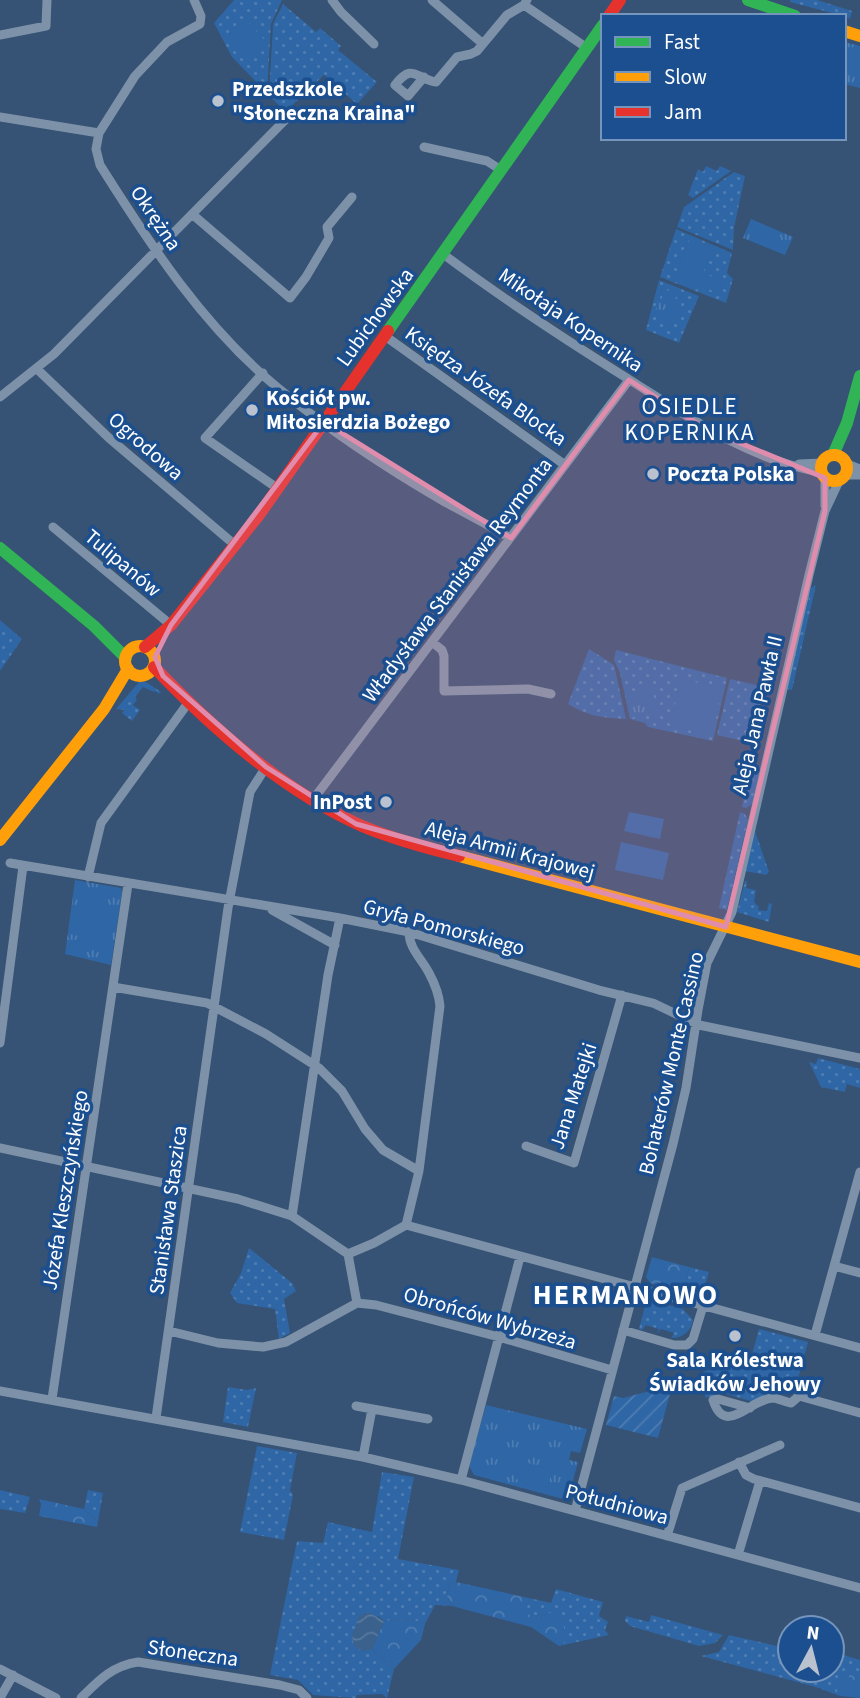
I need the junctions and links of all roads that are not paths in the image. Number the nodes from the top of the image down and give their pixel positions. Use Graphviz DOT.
graph roads {
  1 [pos="47,0"];
  2 [pos="194,0"];
  3 [pos="332,0"];
  4 [pos="432,0"];
  5 [pos="756,1"];
  6 [pos="526,2"];
  7 [pos="790,14"];
  8 [pos="601,28"];
  9 [pos="0,35"];
  10 [pos="373,44"];
  11 [pos="482,44"];
  12 [pos="587,48"];
  13 [pos="424,77"];
  14 [pos="0,117"];
  15 [pos="288,117"];
  16 [pos="99,133"];
  17 [pos="424,147"];
  18 [pos="501,170"];
  19 [pos="352,197"];
  20 [pos="192,214"];
  21 [pos="155,250"];
  22 [pos="443,254"];
  23 [pos="385,336"];
  24 [pos="37,369"];
  25 [pos="262,373"];
  26 [pos="860,376"];
  27 [pos="629,380"];
  28 [pos="0,397"];
  29 [pos="324,422"];
  30 [pos="565,465"];
  31 [pos="842,467"];
  32 [pos="860,469"];
  33 [pos="823,471"];
  34 [pos="860,475"];
  35 [pos="277,488"];
  36 [pos="825,511"];
  37 [pos="53,527"];
  38 [pos="510,538"];
  39 [pos="235,545"];
  40 [pos="0,548"];
  41 [pos="171,625"];
  42 [pos="432,642"];
  43 [pos="140,662"];
  44 [pos="551,694"];
  45 [pos="187,702"];
  46 [pos="266,767"];
  47 [pos="312,801"];
  48 [pos="0,840"];
  49 [pos="10,863"];
  50 [pos="23,866"];
  51 [pos="88,877"];
  52 [pos="128,884"];
  53 [pos="230,901"];
  54 [pos="264,906"];
  55 [pos="340,918"];
  56 [pos="726,927"];
  57 [pos="409,932"];
  58 [pos="335,945"];
  59 [pos="860,962"];
  60 [pos="113,987"];
  61 [pos="622,995"];
  62 [pos="214,1007"];
  63 [pos="696,1022"];
  64 [pos="0,1043"];
  65 [pos="860,1058"];
  66 [pos="315,1066"];
  67 [pos="526,1146"];
  68 [pos="0,1148"];
  69 [pos="86,1167"];
  70 [pos="419,1171"];
  71 [pos="860,1172"];
  72 [pos="189,1188"];
  73 [pos="857,1196"];
  74 [pos="292,1216"];
  75 [pos="407,1225"];
  76 [pos="348,1254"];
  77 [pos="520,1257"];
  78 [pos="834,1266"];
  79 [pos="860,1273"];
  80 [pos="635,1287"];
  81 [pos="357,1303"];
  82 [pos="703,1306"];
  83 [pos="624,1330"];
  84 [pos="169,1331"];
  85 [pos="815,1335"];
  86 [pos="499,1336"];
  87 [pos="860,1348"];
  88 [pos="612,1370"];
  89 [pos="0,1391"];
  90 [pos="52,1399"];
  91 [pos="356,1406"];
  92 [pos="750,1408"];
  93 [pos="372,1409"];
  94 [pos="860,1413"];
  95 [pos="156,1418"];
  96 [pos="428,1419"];
  97 [pos="779,1445"];
  98 [pos="363,1457"];
  99 [pos="739,1462"];
  100 [pos="461,1480"];
  101 [pos="760,1481"];
  102 [pos="860,1508"];
  103 [pos="575,1511"];
  104 [pos="667,1536"];
  105 [pos="738,1555"];
  106 [pos="860,1588"];
  107 [pos="0,1669"];
  108 [pos="13,1675"];
  109 [pos="0,1698"];
  110 [pos="56,1698"];
  111 [pos="81,1698"];
  112 [pos="307,1698"];
  1 -- 9 [label="street"];
  2 -- 16 [label="street"];
  3 -- 10 [label="street"];
  4 -- 11 [label="street"];
  5 -- 7 [label="street"];
  6 -- 11 [label="street"];
  6 -- 12 [label="street"];
  8 -- 12 [label="street, Lubichowska"];
  11 -- 13 [label="street"];
  12 -- 18 [label="street, Lubichowska"];
  14 -- 16 [label="street"];
  15 -- 20 [label="street"];
  16 -- 21 [label="street, Okrężna"];
  17 -- 18 [label="street"];
  18 -- 22 [label="street, Lubichowska"];
  19 -- 20 [label="street"];
  20 -- 21 [label="street"];
  21 -- 24 [label="street"];
  21 -- 25 [label="street, Okrężna"];
  22 -- 23 [label="street, Lubichowska"];
  22 -- 27 [label="street, Mikołaja Kopernika"];
  23 -- 29 [label="street, Lubichowska"];
  23 -- 30 [label="street, Księdza Józefa Blocka"];
  24 -- 28 [label="street"];
  24 -- 39 [label="street, Ogrodowa"];
  25 -- 29 [label="street, Okrężna"];
  25 -- 35 [label="street"];
  26 -- 31 [label="street, Aleja Jana Pawła II"];
  27 -- 30 [label="street, Władysława Stanisława Reymonta"];
  27 -- 33 [label="street, Mikołaja Kopernika"];
  29 -- 35 [label="street, Lubichowska"];
  29 -- 38 [label="street, Okrężna"];
  30 -- 38 [label="street, Władysława Stanisława Reymonta"];
  31 -- 32 [label="street"];
  31 -- 33 [label="street"];
  31 -- 33 [label="street"];
  31 -- 34 [label="street"];
  31 -- 36 [label="street, Aleja Jana Pawła II"];
  33 -- 36 [label="street, Aleja Jana Pawła II"];
  35 -- 39 [label="street, Lubichowska"];
  36 -- 56 [label="street, Aleja Jana Pawła II"];
  37 -- 41 [label="street, Tulipanów"];
  38 -- 42 [label="street, Władysława Stanisława Reymonta"];
  39 -- 41 [label="street, Lubichowska"];
  40 -- 43 [label="street, Aleja Armii Krajowej"];
  41 -- 43 [label="street, Lubichowska"];
  42 -- 44 [label="street"];
  42 -- 47 [label="street, Władysława Stanisława Reymonta"];
  43 -- 45 [label="street, Aleja Armii Krajowej"];
  43 -- 48 [label="street, Lubichowska"];
  45 -- 46 [label="street, Aleja Armii Krajowej"];
  45 -- 51 [label="street"];
  46 -- 47 [label="street, Aleja Armii Krajowej"];
  46 -- 53 [label="street, Stanisława Staszica"];
  47 -- 56 [label="street, Aleja Armii Krajowej"];
  49 -- 50 [label="street, Gryfa Pomorskiego"];
  50 -- 51 [label="street, Gryfa Pomorskiego"];
  50 -- 64 [label="street"];
  51 -- 52 [label="street, Gryfa Pomorskiego"];
  52 -- 53 [label="street, Gryfa Pomorskiego"];
  52 -- 60 [label="street, Józefa Kleszczyńskiego"];
  53 -- 54 [label="street, Gryfa Pomorskiego"];
  53 -- 62 [label="street, Stanisława Staszica"];
  54 -- 55 [label="street, Gryfa Pomorskiego"];
  54 -- 58 [label="street"];
  55 -- 57 [label="street, Gryfa Pomorskiego"];
  55 -- 58 [label="street"];
  56 -- 59 [label="street, Aleja Armii Krajowej"];
  56 -- 63 [label="street, Bohaterów Monte Cassino"];
  57 -- 61 [label="street, Gryfa Pomorskiego"];
  57 -- 70 [label="street"];
  58 -- 66 [label="street"];
  60 -- 62 [label="street"];
  60 -- 69 [label="street, Józefa Kleszczyńskiego"];
  61 -- 63 [label="street, Gryfa Pomorskiego"];
  61 -- 67 [label="street, Jana Matejki"];
  62 -- 66 [label="street"];
  62 -- 72 [label="street, Stanisława Staszica"];
  63 -- 65 [label="street, Gryfa Pomorskiego"];
  63 -- 80 [label="street, Bohaterów Monte Cassino"];
  66 -- 70 [label="street"];
  66 -- 74 [label="street"];
  68 -- 69 [label="street"];
  69 -- 72 [label="street"];
  69 -- 90 [label="street, Józefa Kleszczyńskiego"];
  70 -- 75 [label="street"];
  71 -- 73 [label="street"];
  72 -- 74 [label="street"];
  72 -- 84 [label="street, Stanisława Staszica"];
  73 -- 78 [label="street"];
  74 -- 76 [label="street"];
  75 -- 76 [label="street"];
  75 -- 77 [label="street"];
  76 -- 81 [label="street"];
  77 -- 80 [label="street"];
  77 -- 86 [label="street"];
  78 -- 79 [label="street"];
  78 -- 85 [label="street"];
  80 -- 82 [label="street"];
  80 -- 83 [label="street, Bohaterów Monte Cassino"];
  81 -- 84 [label="street"];
  81 -- 86 [label="street, Obrońców Wybrzeża"];
  82 -- 83 [label="street"];
  82 -- 85 [label="street"];
  83 -- 88 [label="street, Bohaterów Monte Cassino"];
  84 -- 95 [label="street, Stanisława Staszica"];
  85 -- 87 [label="street"];
  86 -- 88 [label="street, Obrońców Wybrzeża"];
  86 -- 100 [label="street"];
  88 -- 103 [label="street, Bohaterów Monte Cassino"];
  89 -- 90 [label="street, Południowa"];
  90 -- 95 [label="street, Południowa"];
  91 -- 93 [label="street"];
  92 -- 94 [label="street"];
  93 -- 96 [label="street"];
  93 -- 98 [label="street"];
  95 -- 98 [label="street, Południowa"];
  97 -- 99 [label="street"];
  98 -- 100 [label="street, Południowa"];
  99 -- 101 [label="street"];
  99 -- 104 [label="street"];
  100 -- 103 [label="street, Południowa"];
  101 -- 102 [label="street"];
  101 -- 105 [label="street"];
  103 -- 104 [label="street, Południowa"];
  104 -- 105 [label="street, Południowa"];
  105 -- 106 [label="street, Południowa"];
  107 -- 108 [label="street"];
  108 -- 109 [label="street"];
  108 -- 110 [label="street"];
  111 -- 112 [label="street, Słoneczna"];
}
